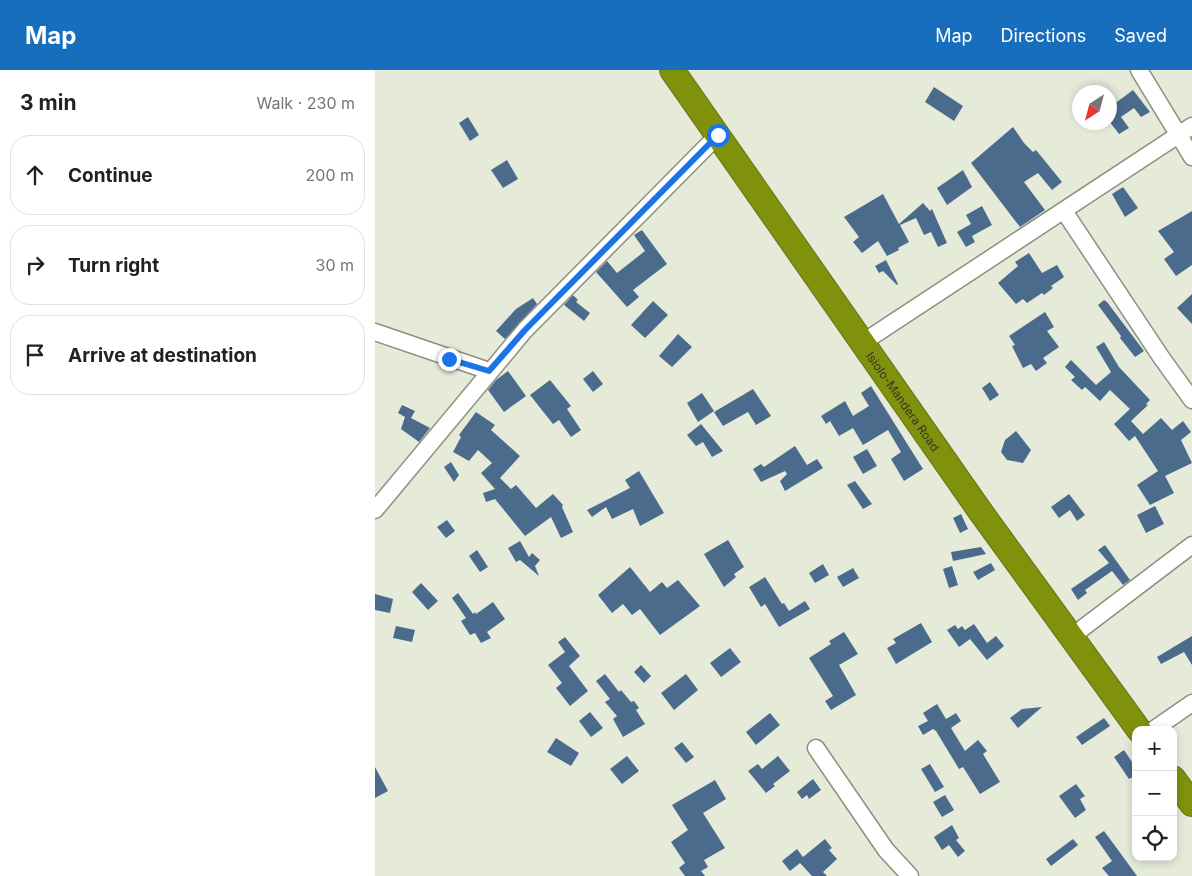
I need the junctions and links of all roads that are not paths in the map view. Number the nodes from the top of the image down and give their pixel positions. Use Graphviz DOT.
graph roads {
  1 [pos="672,70"];
  2 [pos="1139,70"];
  3 [pos="1192,126"];
  4 [pos="718,135"];
  5 [pos="1178,136"];
  6 [pos="1192,157"];
  7 [pos="1064,211"];
  8 [pos="375,332"];
  9 [pos="862,343"];
  10 [pos="489,371"];
  11 [pos="1192,400"];
  12 [pos="375,510"];
  13 [pos="1192,545"];
  14 [pos="1071,636"];
  15 [pos="1192,703"];
  16 [pos="1136,726"];
  17 [pos="1159,726"];
  18 [pos="816,748"];
  19 [pos="1177,783"];
  20 [pos="1192,804"];
  21 [pos="911,876"];
  1 -- 4 [label="highway, Isiolo-Mandera Road"];
  2 -- 5 [label="street"];
  3 -- 5 [label="street"];
  4 -- 9 [label="highway, Isiolo-Mandera Road"];
  4 -- 10 [label="street"];
  5 -- 6 [label="street"];
  5 -- 7 [label="street"];
  7 -- 9 [label="street"];
  7 -- 11 [label="street"];
  8 -- 10 [label="street"];
  9 -- 14 [label="highway, Isiolo-Mandera Road"];
  10 -- 12 [label="street"];
  13 -- 14 [label="street"];
  14 -- 16 [label="highway, Isiolo-Mandera Road"];
  15 -- 17 [label="street"];
  18 -- 21 [label="street"];
  19 -- 20 [label="highway"];
}
